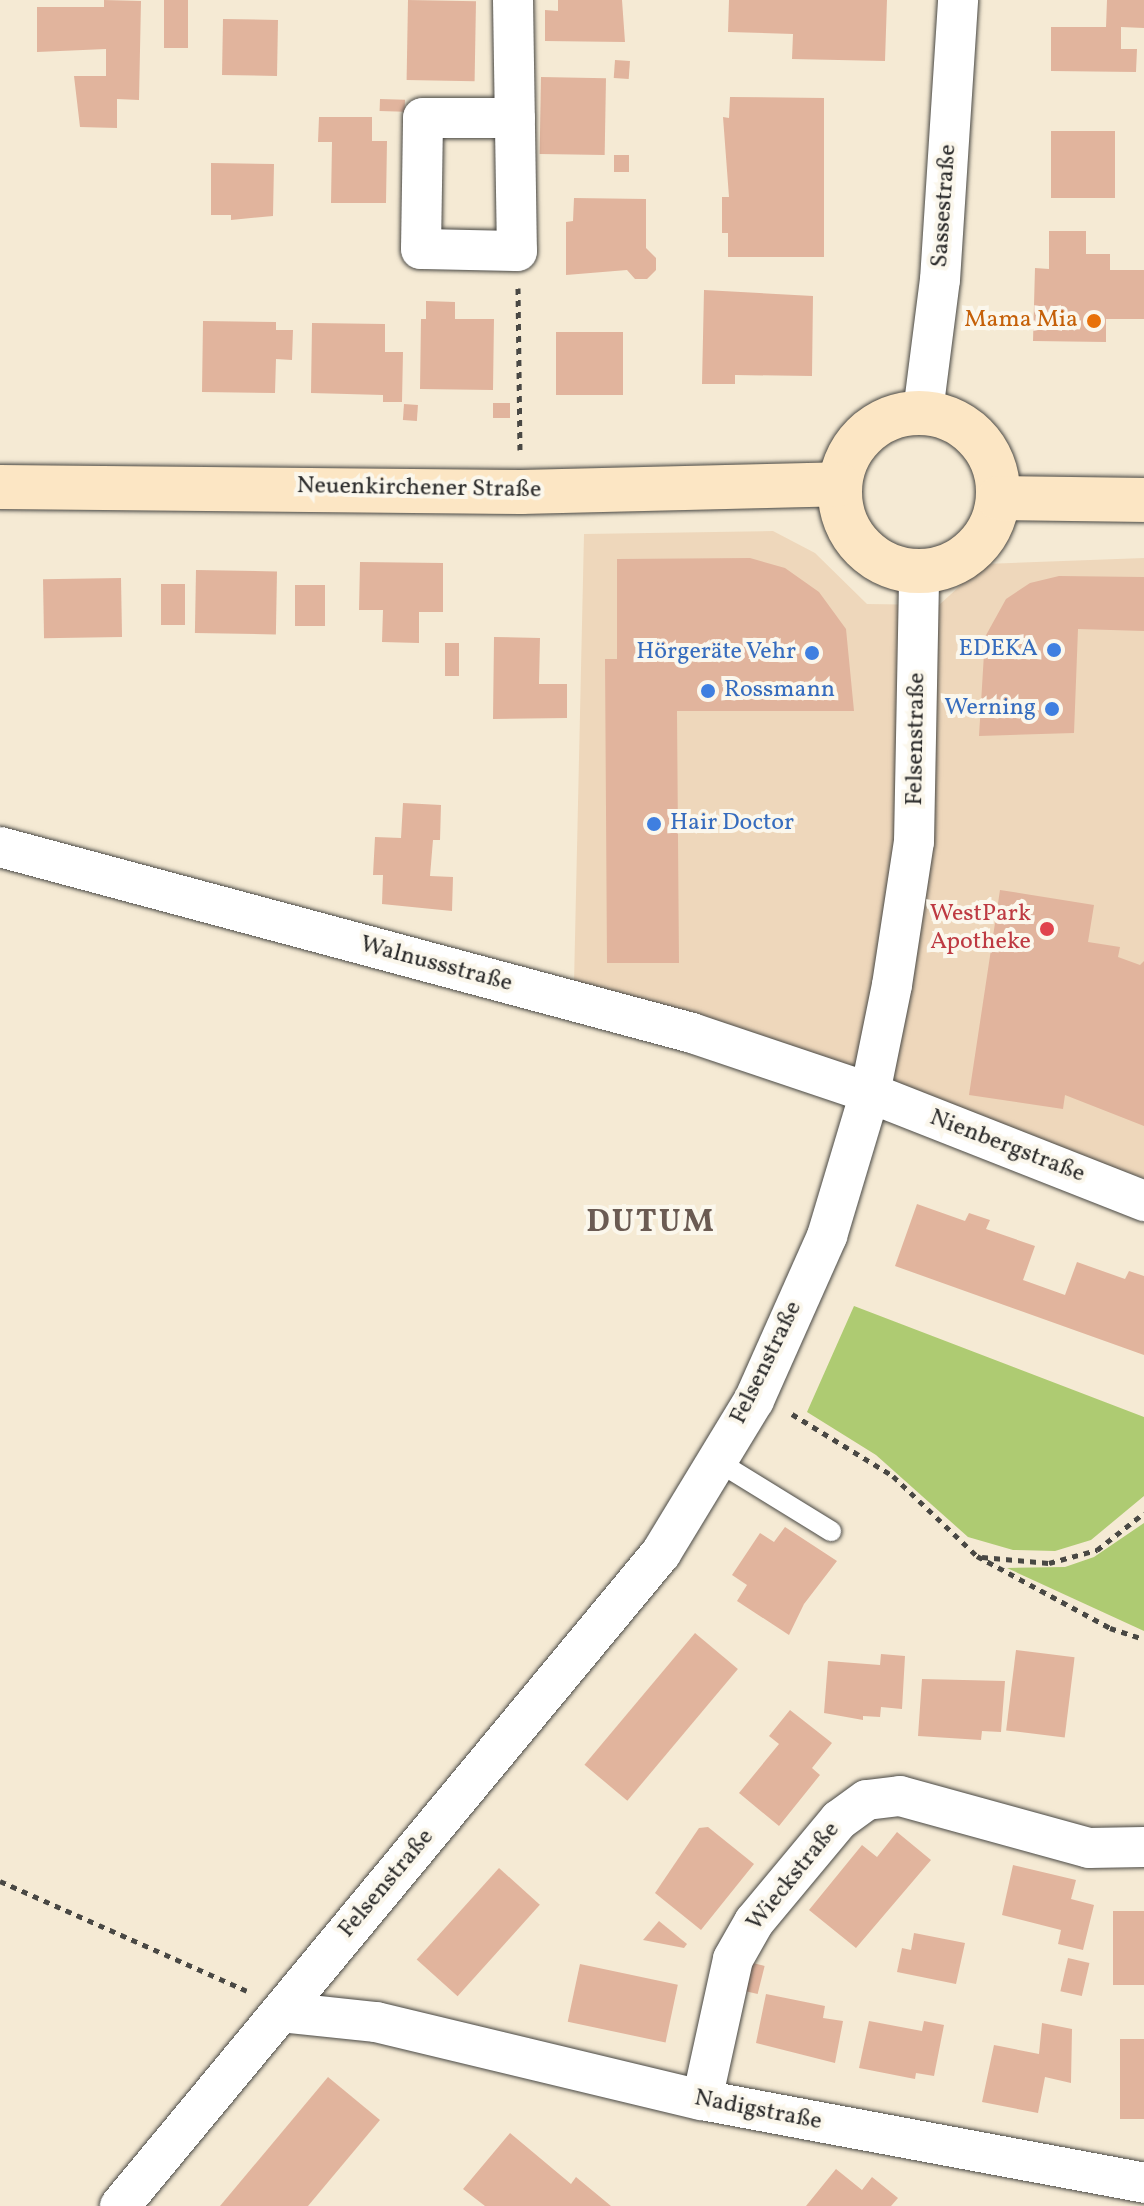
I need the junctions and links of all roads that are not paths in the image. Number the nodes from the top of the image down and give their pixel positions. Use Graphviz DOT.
graph roads {
  1 [pos="513,0"];
  2 [pos="958,0"];
  3 [pos="515,118"];
  4 [pos="923,412"];
  5 [pos="839,484"];
  6 [pos="0,487"];
  7 [pos="999,498"];
  8 [pos="1144,500"];
  9 [pos="919,572"];
  10 [pos="0,847"];
  11 [pos="870,1093"];
  12 [pos="1144,1201"];
  13 [pos="717,1461"];
  14 [pos="831,1531"];
  15 [pos="1144,1847"];
  16 [pos="281,2012"];
  17 [pos="702,2100"];
  18 [pos="1144,2183"];
  19 [pos="120,2206"];
  1 -- 3 [label="street"];
  2 -- 4 [label="street, Sassestraße"];
  3 -- 3 [label="street"];
  4 -- 5 [label="street"];
  4 -- 7 [label="street"];
  5 -- 6 [label="street, Neuenkirchener Straße"];
  5 -- 9 [label="street"];
  7 -- 8 [label="street"];
  7 -- 9 [label="street"];
  9 -- 11 [label="street, Felsenstraße"];
  10 -- 11 [label="street, Walnussstraße"];
  11 -- 12 [label="street, Nienbergstraße"];
  11 -- 13 [label="street, Felsenstraße"];
  13 -- 14 [label="lane"];
  13 -- 16 [label="street, Felsenstraße"];
  15 -- 17 [label="street, Wieckstraße"];
  16 -- 17 [label="street, Nadigstraße"];
  16 -- 19 [label="street, Felsenstraße"];
  17 -- 18 [label="street, Nadigstraße"];
}
